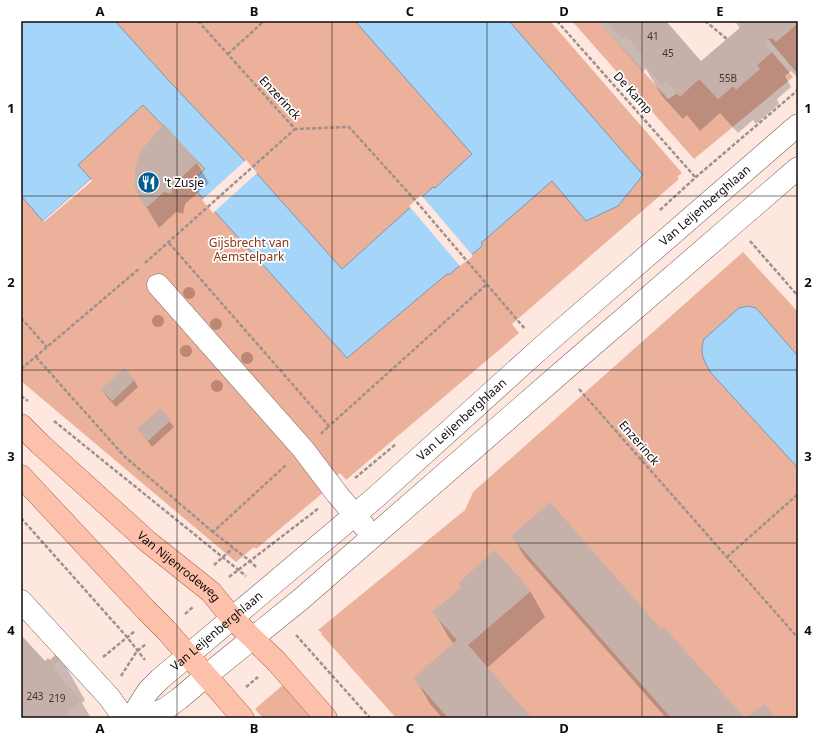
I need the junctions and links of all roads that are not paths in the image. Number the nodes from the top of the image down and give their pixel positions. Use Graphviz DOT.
graph roads {
  1 [pos="798,125"];
  2 [pos="798,168"];
  3 [pos="158,285"];
  4 [pos="21,425"];
  5 [pos="21,476"];
  6 [pos="354,515"];
  7 [pos="373,536"];
  8 [pos="21,601"];
  9 [pos="232,618"];
  10 [pos="253,638"];
  11 [pos="188,655"];
  12 [pos="206,676"];
  13 [pos="124,718"];
  14 [pos="131,718"];
  15 [pos="142,718"];
  16 [pos="243,718"];
  17 [pos="326,718"];
  1 -- 6 [label="street, Van Leijenberghlaan"];
  2 -- 7 [label="street"];
  3 -- 6 [label="street"];
  4 -- 9 [label="main road, Van Nijenrodeweg"];
  5 -- 11 [label="main road"];
  6 -- 7 [label="street"];
  6 -- 9 [label="street, Van Leijenberghlaan"];
  7 -- 10 [label="street"];
  8 -- 13 [label="street"];
  9 -- 10 [label="main road, Van Nijenrodeweg"];
  9 -- 11 [label="street, Van Leijenberghlaan"];
  10 -- 12 [label="street"];
  10 -- 17 [label="main road, Van Nijenrodeweg"];
  11 -- 12 [label="main road"];
  11 -- 14 [label="street, Van Leijenberghlaan"];
  12 -- 15 [label="street"];
  12 -- 16 [label="main road"];
}
